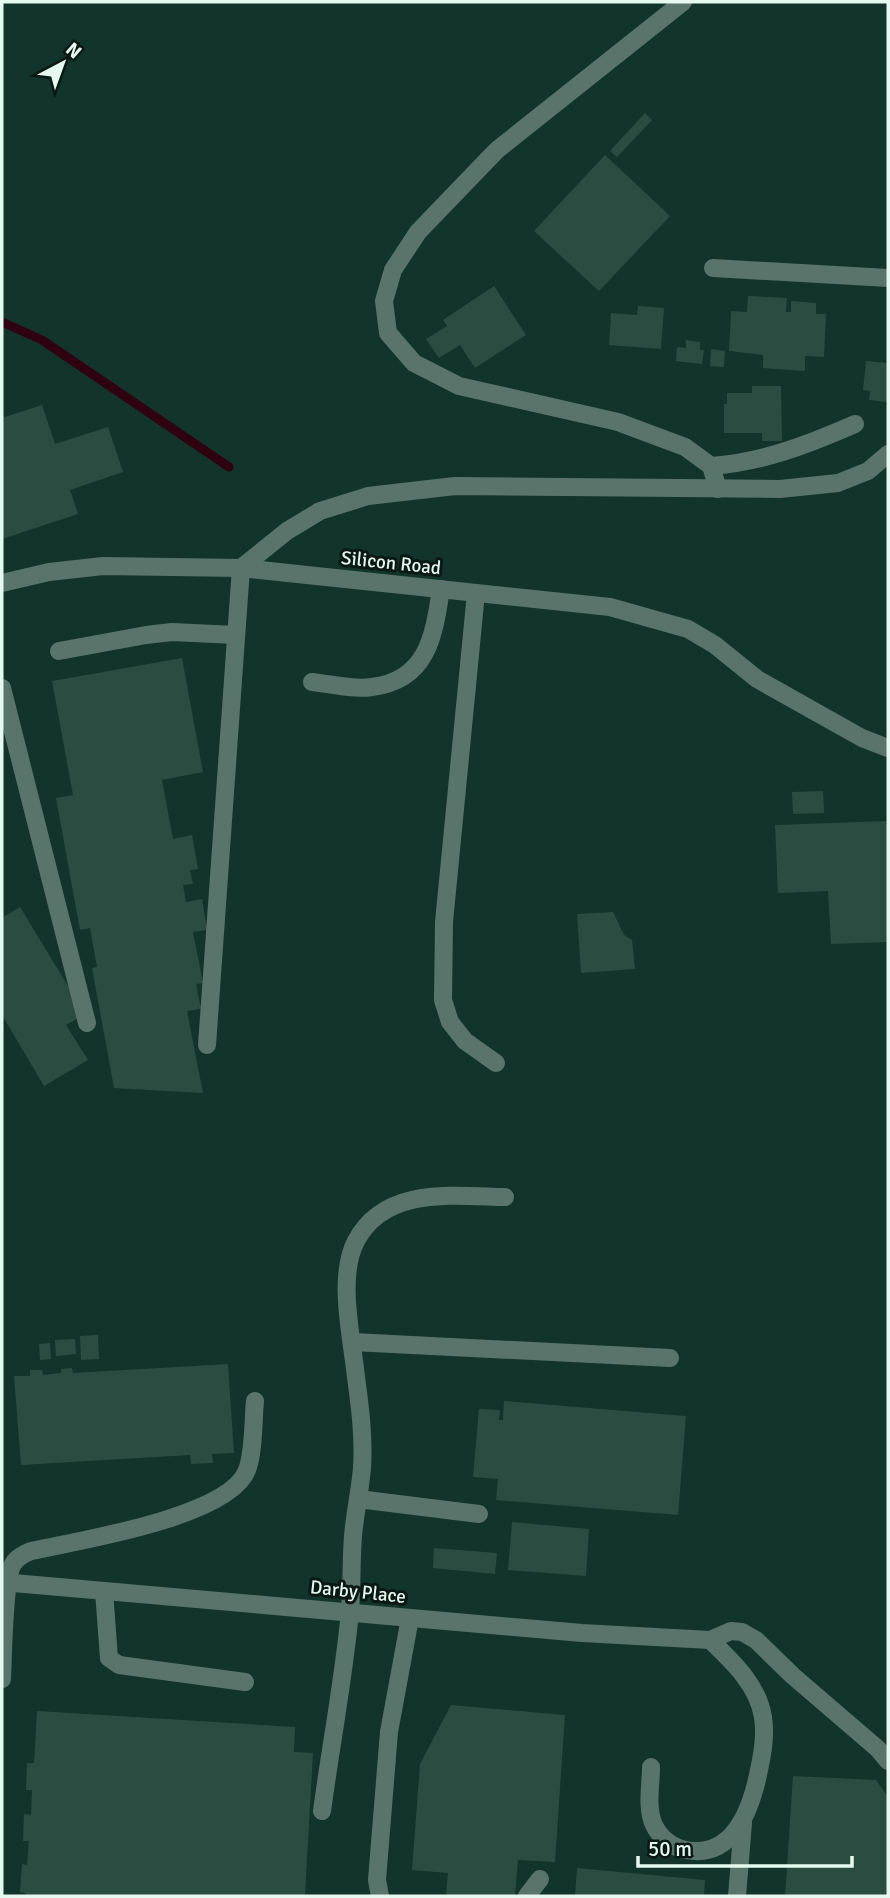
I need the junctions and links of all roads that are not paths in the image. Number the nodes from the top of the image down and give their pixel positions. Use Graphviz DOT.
graph roads {
  1 [pos="683,2"];
  2 [pos="713,268"];
  3 [pos="888,278"];
  4 [pos="855,424"];
  5 [pos="888,454"];
  6 [pos="711,466"];
  7 [pos="718,489"];
  8 [pos="241,568"];
  9 [pos="2,583"];
  10 [pos="441,589"];
  11 [pos="475,593"];
  12 [pos="235,635"];
  13 [pos="59,651"];
  14 [pos="312,682"];
  15 [pos="2,688"];
  16 [pos="888,748"];
  17 [pos="87,1023"];
  18 [pos="207,1045"];
  19 [pos="496,1063"];
  20 [pos="505,1196"];
  21 [pos="353,1342"];
  22 [pos="670,1358"];
  23 [pos="255,1401"];
  24 [pos="358,1499"];
  25 [pos="479,1514"];
  26 [pos="5,1582"];
  27 [pos="104,1591"];
  28 [pos="349,1611"];
  29 [pos="410,1618"];
  30 [pos="710,1640"];
  31 [pos="2,1679"];
  32 [pos="245,1682"];
  33 [pos="888,1761"];
  34 [pos="651,1767"];
  35 [pos="322,1811"];
  36 [pos="743,1822"];
  37 [pos="540,1880"];
  38 [pos="380,1896"];
  39 [pos="527,1896"];
  40 [pos="737,1896"];
  1 -- 6 [label="lane"];
  2 -- 3 [label="lane"];
  4 -- 6 [label="lane"];
  5 -- 7 [label="lane"];
  6 -- 7 [label="lane"];
  7 -- 8 [label="lane"];
  8 -- 9 [label="lane, Silicon Road"];
  8 -- 10 [label="lane, Silicon Road"];
  8 -- 12 [label="lane"];
  10 -- 11 [label="lane, Silicon Road"];
  10 -- 14 [label="lane"];
  11 -- 16 [label="lane, Silicon Road"];
  11 -- 19 [label="lane"];
  12 -- 13 [label="lane"];
  12 -- 18 [label="lane"];
  15 -- 17 [label="lane"];
  20 -- 21 [label="lane"];
  21 -- 22 [label="lane"];
  21 -- 24 [label="lane"];
  23 -- 26 [label="lane"];
  24 -- 25 [label="lane"];
  24 -- 28 [label="lane"];
  26 -- 27 [label="lane, Darby Place"];
  26 -- 31 [label="lane"];
  27 -- 28 [label="lane, Darby Place"];
  27 -- 32 [label="lane"];
  28 -- 29 [label="lane, Darby Place"];
  28 -- 35 [label="lane"];
  29 -- 30 [label="lane, Darby Place"];
  29 -- 38 [label="lane"];
  30 -- 33 [label="lane, Darby Place"];
  30 -- 36 [label="lane"];
  34 -- 36 [label="lane"];
  36 -- 40 [label="lane"];
  37 -- 39 [label="lane"];
}
